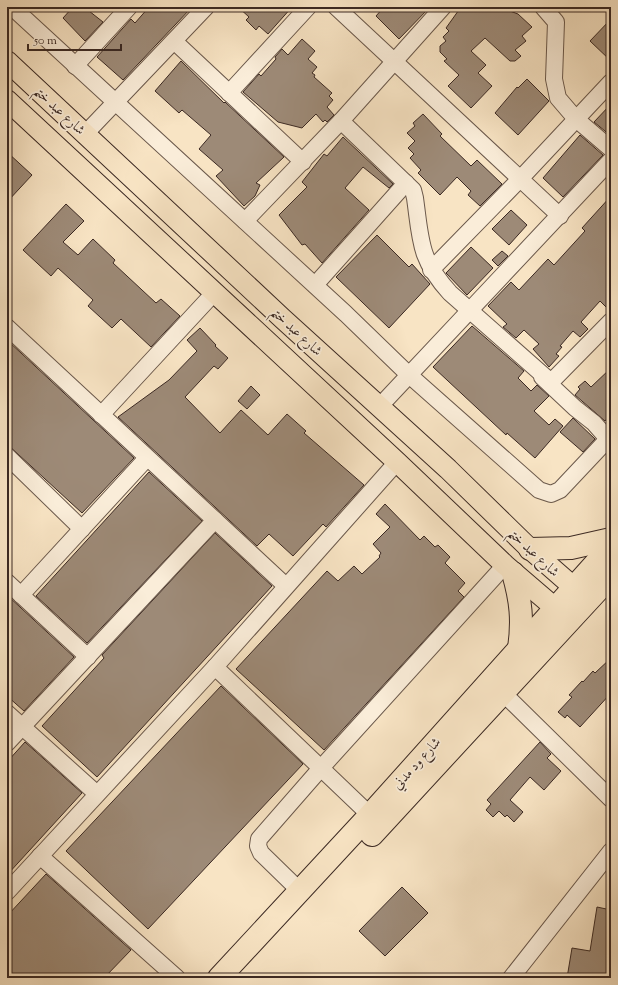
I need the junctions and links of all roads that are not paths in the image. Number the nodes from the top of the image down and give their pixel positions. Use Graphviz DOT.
graph roads {
  1 [pos="12,7"];
  2 [pos="129,7"];
  3 [pos="206,7"];
  4 [pos="308,7"];
  5 [pos="336,7"];
  6 [pos="443,7"];
  7 [pos="543,7"];
  8 [pos="174,41"];
  9 [pos="7,61"];
  10 [pos="393,62"];
  11 [pos="75,66"];
  12 [pos="611,82"];
  13 [pos="229,93"];
  14 [pos="7,100"];
  15 [pos="115,102"];
  16 [pos="576,119"];
  17 [pos="341,121"];
  18 [pos="85,134"];
  19 [pos="611,149"];
  20 [pos="611,160"];
  21 [pos="303,162"];
  22 [pos="521,178"];
  23 [pos="406,183"];
  24 [pos="560,216"];
  25 [pos="245,221"];
  26 [pos="432,270"];
  27 [pos="315,285"];
  28 [pos="214,292"];
  29 [pos="470,309"];
  30 [pos="611,320"];
  31 [pos="7,327"];
  32 [pos="521,356"];
  33 [pos="408,374"];
  34 [pos="379,407"];
  35 [pos="101,415"];
  36 [pos="609,438"];
  37 [pos="7,456"];
  38 [pos="147,458"];
  39 [pos="397,462"];
  40 [pos="215,520"];
  41 [pos="82,529"];
  42 [pos="611,539"];
  43 [pos="611,546"];
  44 [pos="530,549"];
  45 [pos="509,569"];
  46 [pos="611,576"];
  47 [pos="7,582"];
  48 [pos="286,586"];
  49 [pos="581,594"];
  50 [pos="21,595"];
  51 [pos="562,614"];
  52 [pos="519,648"];
  53 [pos="88,657"];
  54 [pos="214,667"];
  55 [pos="503,693"];
  56 [pos="7,713"];
  57 [pos="22,727"];
  58 [pos="7,742"];
  59 [pos="320,768"];
  60 [pos="97,794"];
  61 [pos="611,799"];
  62 [pos="370,815"];
  63 [pos="611,852"];
  64 [pos="40,856"];
  65 [pos="300,891"];
  66 [pos="7,892"];
  67 [pos="177,978"];
  68 [pos="219,978"];
  69 [pos="239,978"];
  70 [pos="511,978"];
  1 -- 11 [label="street"];
  2 -- 11 [label="street"];
  3 -- 8 [label="street"];
  4 -- 13 [label="street"];
  5 -- 10 [label="street"];
  6 -- 10 [label="street"];
  7 -- 16 [label="street"];
  8 -- 13 [label="street"];
  8 -- 15 [label="street"];
  9 -- 18 [label="main road, شارع عبد ختم"];
  10 -- 17 [label="street"];
  10 -- 22 [label="street"];
  11 -- 15 [label="street"];
  12 -- 16 [label="street"];
  13 -- 21 [label="street"];
  14 -- 28 [label="main road, شارع عبد ختم"];
  15 -- 18 [label="street"];
  15 -- 25 [label="street"];
  16 -- 19 [label="street"];
  16 -- 22 [label="street"];
  17 -- 21 [label="street"];
  17 -- 23 [label="street"];
  18 -- 34 [label="main road, شارع عبد ختم"];
  20 -- 24 [label="street"];
  21 -- 25 [label="street"];
  22 -- 24 [label="street"];
  22 -- 26 [label="street"];
  23 -- 26 [label="street"];
  23 -- 27 [label="street"];
  24 -- 29 [label="street"];
  25 -- 27 [label="street"];
  26 -- 29 [label="street"];
  27 -- 33 [label="street"];
  28 -- 35 [label="street"];
  28 -- 39 [label="main road, شارع عبد ختم"];
  29 -- 32 [label="street"];
  29 -- 33 [label="street"];
  30 -- 32 [label="street"];
  31 -- 35 [label="street"];
  32 -- 36 [label="street"];
  33 -- 34 [label="street"];
  33 -- 36 [label="street"];
  34 -- 44 [label="main road, شارع عبد ختم"];
  35 -- 38 [label="street"];
  37 -- 41 [label="street"];
  38 -- 40 [label="street"];
  38 -- 41 [label="street"];
  39 -- 45 [label="main road, شارع عبد ختم"];
  39 -- 48 [label="street"];
  40 -- 48 [label="street"];
  40 -- 53 [label="street"];
  41 -- 50 [label="street"];
  42 -- 44 [label="highway"];
  43 -- 49 [label="highway, شارع ود مدني"];
  44 -- 49 [label="main road, شارع عبد ختم"];
  45 -- 51 [label="main road, شارع عبد ختم"];
  45 -- 52 [label="highway"];
  45 -- 59 [label="street"];
  46 -- 49 [label="highway, شارع ود مدني"];
  47 -- 50 [label="street"];
  48 -- 54 [label="street"];
  49 -- 51 [label="highway, شارع ود مدني"];
  50 -- 53 [label="street"];
  51 -- 52 [label="highway, شارع ود مدني"];
  51 -- 55 [label="highway, شارع ود مدني"];
  52 -- 62 [label="highway, شارع ود مدني"];
  53 -- 57 [label="street"];
  54 -- 59 [label="street"];
  54 -- 60 [label="street"];
  55 -- 61 [label="street"];
  55 -- 69 [label="highway, شارع ود مدني"];
  56 -- 57 [label="street"];
  57 -- 58 [label="street"];
  57 -- 60 [label="street"];
  59 -- 62 [label="street"];
  59 -- 65 [label="street"];
  60 -- 64 [label="street"];
  62 -- 65 [label="highway, شارع ود مدني"];
  63 -- 70 [label="street"];
  64 -- 66 [label="street"];
  64 -- 67 [label="street"];
  65 -- 68 [label="highway, شارع ود مدني"];
}
